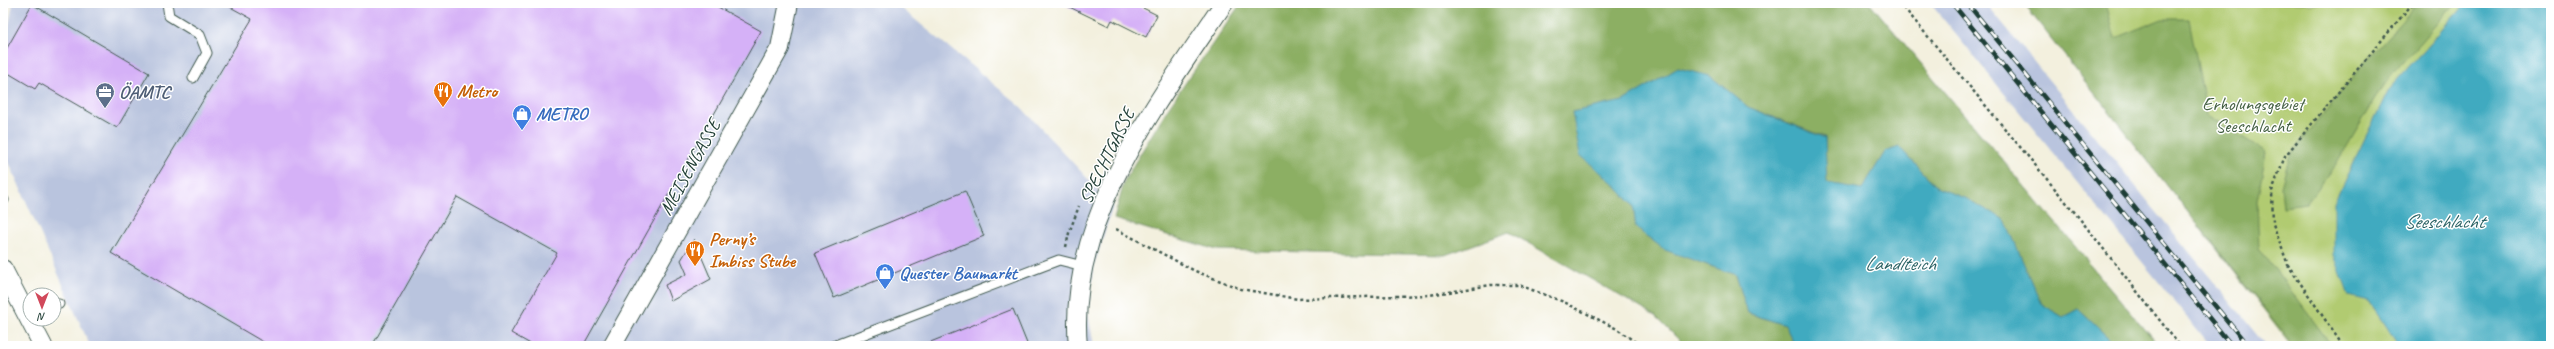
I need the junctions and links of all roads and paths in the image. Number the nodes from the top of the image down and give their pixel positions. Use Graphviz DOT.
graph roads {
  1 [pos="166,3"];
  2 [pos="789,3"];
  3 [pos="1224,3"];
  4 [pos="1900,3"];
  5 [pos="2413,3"];
  6 [pos="193,78"];
  7 [pos="1098,220"];
  8 [pos="1083,266"];
  9 [pos="3,269"];
  10 [pos="22,299"];
  11 [pos="35,327"];
  12 [pos="43,346"];
  13 [pos="612,346"];
  14 [pos="833,346"];
  15 [pos="1078,346"];
  16 [pos="1641,346"];
  17 [pos="2180,346"];
  18 [pos="2343,346"];
  1 -- 6 [label="lane"];
  2 -- 13 [label="street, MEISENGASSE"];
  3 -- 7 [label="street, SPECHTGASSE"];
  4 -- 17 [label="path"];
  5 -- 18 [label="path"];
  7 -- 8 [label="street, SPECHTGASSE"];
  7 -- 16 [label="path"];
  8 -- 14 [label="lane"];
  8 -- 15 [label="street, SPECHTGASSE"];
  9 -- 10 [label="street"];
  11 -- 12 [label="street"];
}
